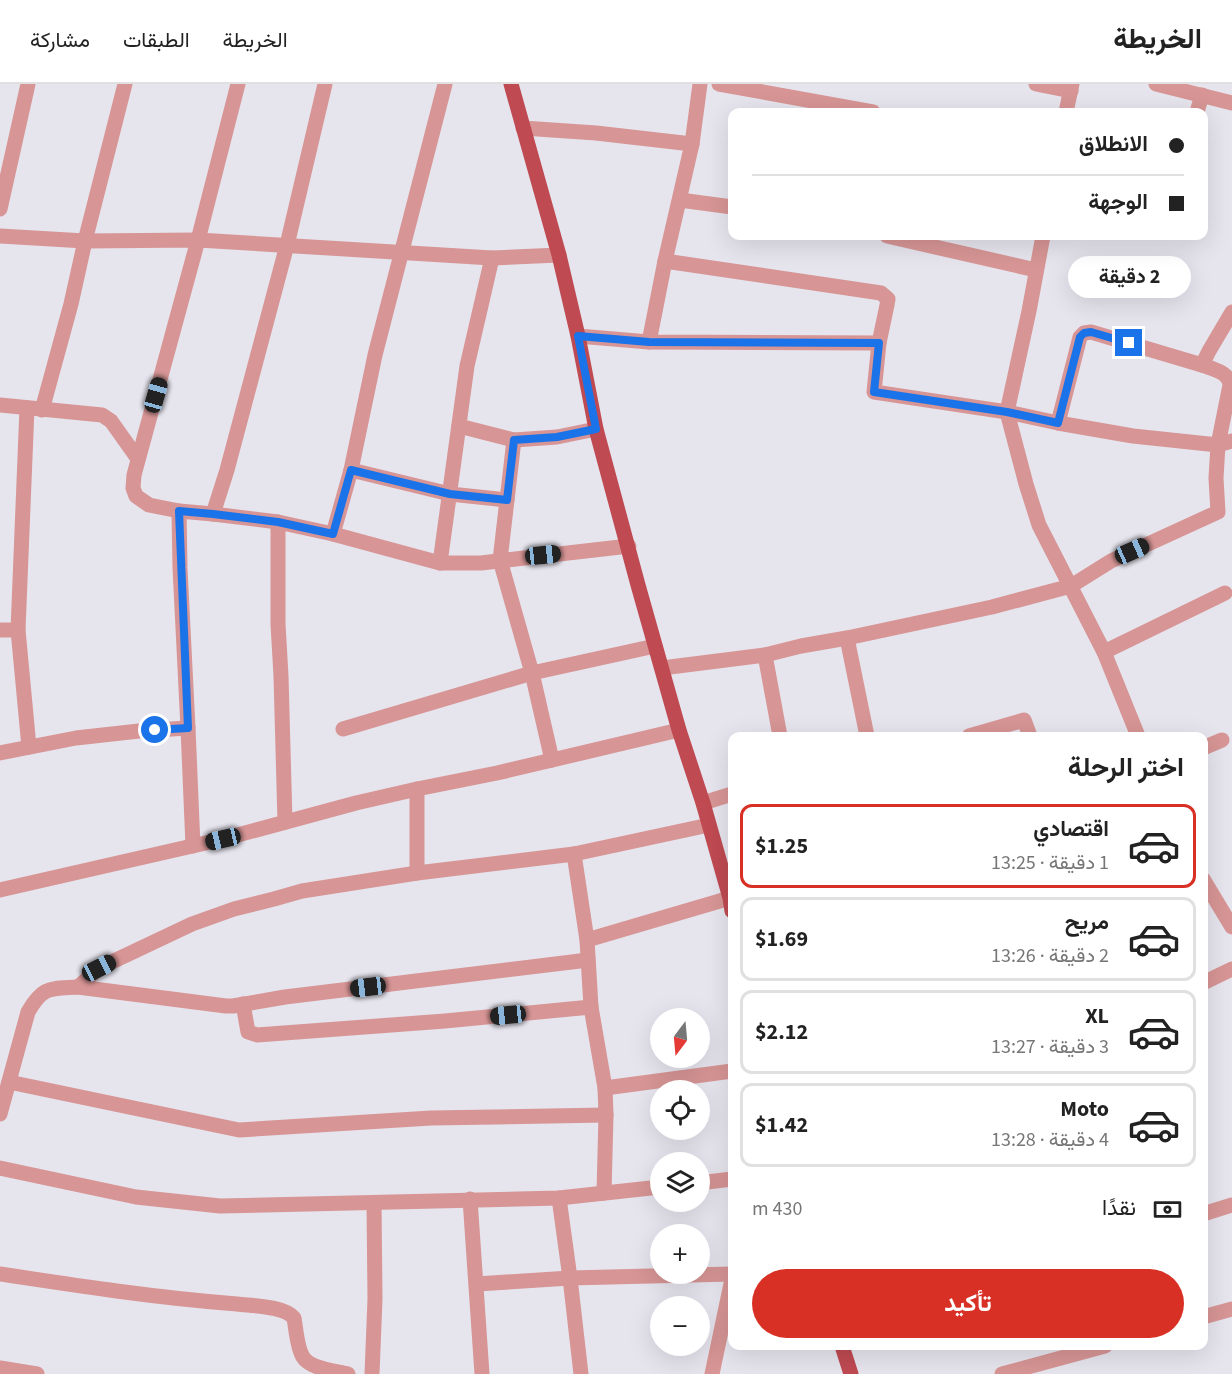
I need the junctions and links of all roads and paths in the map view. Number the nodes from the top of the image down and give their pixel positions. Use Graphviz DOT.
graph roads {
  1 [pos="28,84"];
  2 [pos="125,84"];
  3 [pos="238,84"];
  4 [pos="325,84"];
  5 [pos="446,84"];
  6 [pos="511,84"];
  7 [pos="700,84"];
  8 [pos="719,84"];
  9 [pos="1036,84"];
  10 [pos="1156,84"];
  11 [pos="1071,87"];
  12 [pos="1202,95"];
  13 [pos="1232,103"];
  14 [pos="851,108"];
  15 [pos="1067,108"];
  16 [pos="1198,108"];
  17 [pos="523,128"];
  18 [pos="692,144"];
  19 [pos="680,200"];
  20 [pos="728,206"];
  21 [pos="0,209"];
  22 [pos="0,236"];
  23 [pos="198,240"];
  24 [pos="905,240"];
  25 [pos="1042,240"];
  26 [pos="85,241"];
  27 [pos="287,245"];
  28 [pos="401,252"];
  29 [pos="559,255"];
  30 [pos="492,258"];
  31 [pos="665,261"];
  32 [pos="1036,270"];
  33 [pos="1232,312"];
  34 [pos="578,336"];
  35 [pos="649,342"];
  36 [pos="879,343"];
  37 [pos="1202,365"];
  38 [pos="0,405"];
  39 [pos="35,409"];
  40 [pos="1007,412"];
  41 [pos="1058,423"];
  42 [pos="459,426"];
  43 [pos="596,429"];
  44 [pos="514,440"];
  45 [pos="1225,443"];
  46 [pos="138,459"];
  47 [pos="351,470"];
  48 [pos="450,494"];
  49 [pos="507,500"];
  50 [pos="179,511"];
  51 [pos="213,514"];
  52 [pos="278,522"];
  53 [pos="333,534"];
  54 [pos="629,546"];
  55 [pos="500,560"];
  56 [pos="440,563"];
  57 [pos="1071,586"];
  58 [pos="1226,593"];
  59 [pos="0,630"];
  60 [pos="18,630"];
  61 [pos="847,638"];
  62 [pos="656,646"];
  63 [pos="1104,652"];
  64 [pos="765,655"];
  65 [pos="662,668"];
  66 [pos="532,673"];
  67 [pos="188,728"];
  68 [pos="342,729"];
  69 [pos="679,730"];
  70 [pos="779,732"];
  71 [pos="866,732"];
  72 [pos="983,732"];
  73 [pos="1028,732"];
  74 [pos="1136,732"];
  75 [pos="1222,740"];
  76 [pos="1208,746"];
  77 [pos="29,747"];
  78 [pos="0,753"];
  79 [pos="552,760"];
  80 [pos="417,789"];
  81 [pos="728,795"];
  82 [pos="703,803"];
  83 [pos="285,822"];
  84 [pos="709,825"];
  85 [pos="192,846"];
  86 [pos="574,854"];
  87 [pos="417,873"];
  88 [pos="1208,887"];
  89 [pos="0,890"];
  90 [pos="728,894"];
  91 [pos="728,906"];
  92 [pos="1232,927"];
  93 [pos="587,940"];
  94 [pos="588,960"];
  95 [pos="1232,969"];
  96 [pos="1208,981"];
  97 [pos="78,987"];
  98 [pos="243,1004"];
  99 [pos="591,1007"];
  100 [pos="728,1072"];
  101 [pos="9,1082"];
  102 [pos="605,1089"];
  103 [pos="0,1114"];
  104 [pos="606,1114"];
  105 [pos="0,1168"];
  106 [pos="728,1179"];
  107 [pos="710,1182"];
  108 [pos="650,1188"];
  109 [pos="604,1194"];
  110 [pos="559,1198"];
  111 [pos="470,1200"];
  112 [pos="374,1203"];
  113 [pos="1232,1205"];
  114 [pos="1208,1212"];
  115 [pos="0,1274"];
  116 [pos="728,1277"];
  117 [pos="570,1278"];
  118 [pos="477,1284"];
  119 [pos="728,1296"];
  120 [pos="1232,1309"];
  121 [pos="1208,1316"];
  122 [pos="843,1350"];
  123 [pos="1090,1350"];
  124 [pos="0,1368"];
  125 [pos="848,1372"];
  126 [pos="37,1374"];
  127 [pos="348,1374"];
  128 [pos="372,1374"];
  129 [pos="483,1374"];
  130 [pos="581,1374"];
  131 [pos="712,1374"];
  132 [pos="1002,1374"];
  1 -- 21 [label="street"];
  2 -- 26 [label="street"];
  3 -- 23 [label="street"];
  4 -- 27 [label="street"];
  5 -- 28 [label="street"];
  6 -- 17 [label="main road"];
  7 -- 18 [label="street"];
  8 -- 14 [label="street"];
  9 -- 11 [label="street"];
  10 -- 12 [label="street"];
  11 -- 15 [label="street"];
  12 -- 13 [label="street"];
  12 -- 16 [label="street"];
  17 -- 18 [label="street"];
  17 -- 29 [label="main road"];
  18 -- 19 [label="street"];
  19 -- 20 [label="street"];
  19 -- 31 [label="street"];
  22 -- 26 [label="street"];
  23 -- 26 [label="street"];
  23 -- 27 [label="street"];
  23 -- 46 [label="street"];
  24 -- 32 [label="street"];
  25 -- 32 [label="street"];
  26 -- 39 [label="street"];
  27 -- 28 [label="street"];
  27 -- 51 [label="street"];
  28 -- 30 [label="street"];
  28 -- 47 [label="street"];
  29 -- 30 [label="street"];
  29 -- 34 [label="main road"];
  30 -- 42 [label="street"];
  31 -- 35 [label="street"];
  31 -- 36 [label="street"];
  32 -- 40 [label="street"];
  33 -- 37 [label="street"];
  34 -- 35 [label="street"];
  34 -- 43 [label="main road"];
  35 -- 36 [label="street"];
  36 -- 40 [label="street"];
  37 -- 41 [label="street"];
  37 -- 45 [label="street"];
  38 -- 39 [label="street"];
  39 -- 46 [label="street"];
  39 -- 60 [label="street"];
  40 -- 41 [label="street"];
  40 -- 57 [label="street"];
  41 -- 45 [label="street"];
  42 -- 44 [label="street"];
  42 -- 48 [label="street"];
  43 -- 44 [label="street"];
  43 -- 54 [label="main road"];
  44 -- 49 [label="street"];
  45 -- 57 [label="street"];
  46 -- 50 [label="street"];
  47 -- 48 [label="street"];
  47 -- 53 [label="street"];
  48 -- 49 [label="street"];
  48 -- 56 [label="street"];
  49 -- 55 [label="street"];
  50 -- 51 [label="street"];
  50 -- 67 [label="street"];
  51 -- 52 [label="street"];
  52 -- 53 [label="street"];
  52 -- 83 [label="street"];
  53 -- 56 [label="street"];
  54 -- 55 [label="street"];
  54 -- 62 [label="main road"];
  55 -- 56 [label="street"];
  55 -- 66 [label="street"];
  57 -- 61 [label="street"];
  57 -- 63 [label="street"];
  58 -- 63 [label="street"];
  59 -- 60 [label="street"];
  60 -- 77 [label="street"];
  61 -- 64 [label="street"];
  61 -- 71 [label="street"];
  62 -- 65 [label="main road"];
  62 -- 66 [label="street"];
  63 -- 74 [label="street"];
  64 -- 65 [label="street"];
  64 -- 70 [label="street"];
  65 -- 69 [label="main road"];
  66 -- 68 [label="street"];
  66 -- 79 [label="street"];
  67 -- 77 [label="street"];
  67 -- 85 [label="street"];
  69 -- 79 [label="street"];
  69 -- 82 [label="main road"];
  72 -- 73 [label="street"];
  75 -- 76 [label="street"];
  77 -- 78 [label="street"];
  79 -- 80 [label="street"];
  80 -- 83 [label="street"];
  80 -- 87 [label="street"];
  81 -- 82 [label="street"];
  82 -- 84 [label="main road"];
  83 -- 85 [label="street"];
  84 -- 86 [label="street"];
  84 -- 90 [label="main road"];
  85 -- 89 [label="street"];
  86 -- 87 [label="street"];
  86 -- 93 [label="street"];
  87 -- 97 [label="street"];
  88 -- 92 [label="street"];
  91 -- 93 [label="street"];
  93 -- 94 [label="street"];
  94 -- 98 [label="street"];
  94 -- 99 [label="street"];
  95 -- 96 [label="street"];
  97 -- 98 [label="street"];
  97 -- 101 [label="street"];
  98 -- 99 [label="street"];
  99 -- 102 [label="street"];
  100 -- 102 [label="street"];
  101 -- 103 [label="street"];
  101 -- 104 [label="street"];
  102 -- 104 [label="street"];
  104 -- 109 [label="street"];
  105 -- 112 [label="street"];
  106 -- 107 [label="street"];
  108 -- 109 [label="street"];
  109 -- 110 [label="street"];
  110 -- 111 [label="street"];
  110 -- 117 [label="street"];
  111 -- 112 [label="street"];
  111 -- 118 [label="street"];
  112 -- 128 [label="street"];
  113 -- 114 [label="street"];
  115 -- 127 [label="street"];
  116 -- 117 [label="street"];
  117 -- 118 [label="street"];
  117 -- 130 [label="street"];
  118 -- 129 [label="street"];
  119 -- 131 [label="street"];
  120 -- 121 [label="street"];
  122 -- 125 [label="main road"];
  123 -- 132 [label="street"];
  124 -- 126 [label="street"];
}
